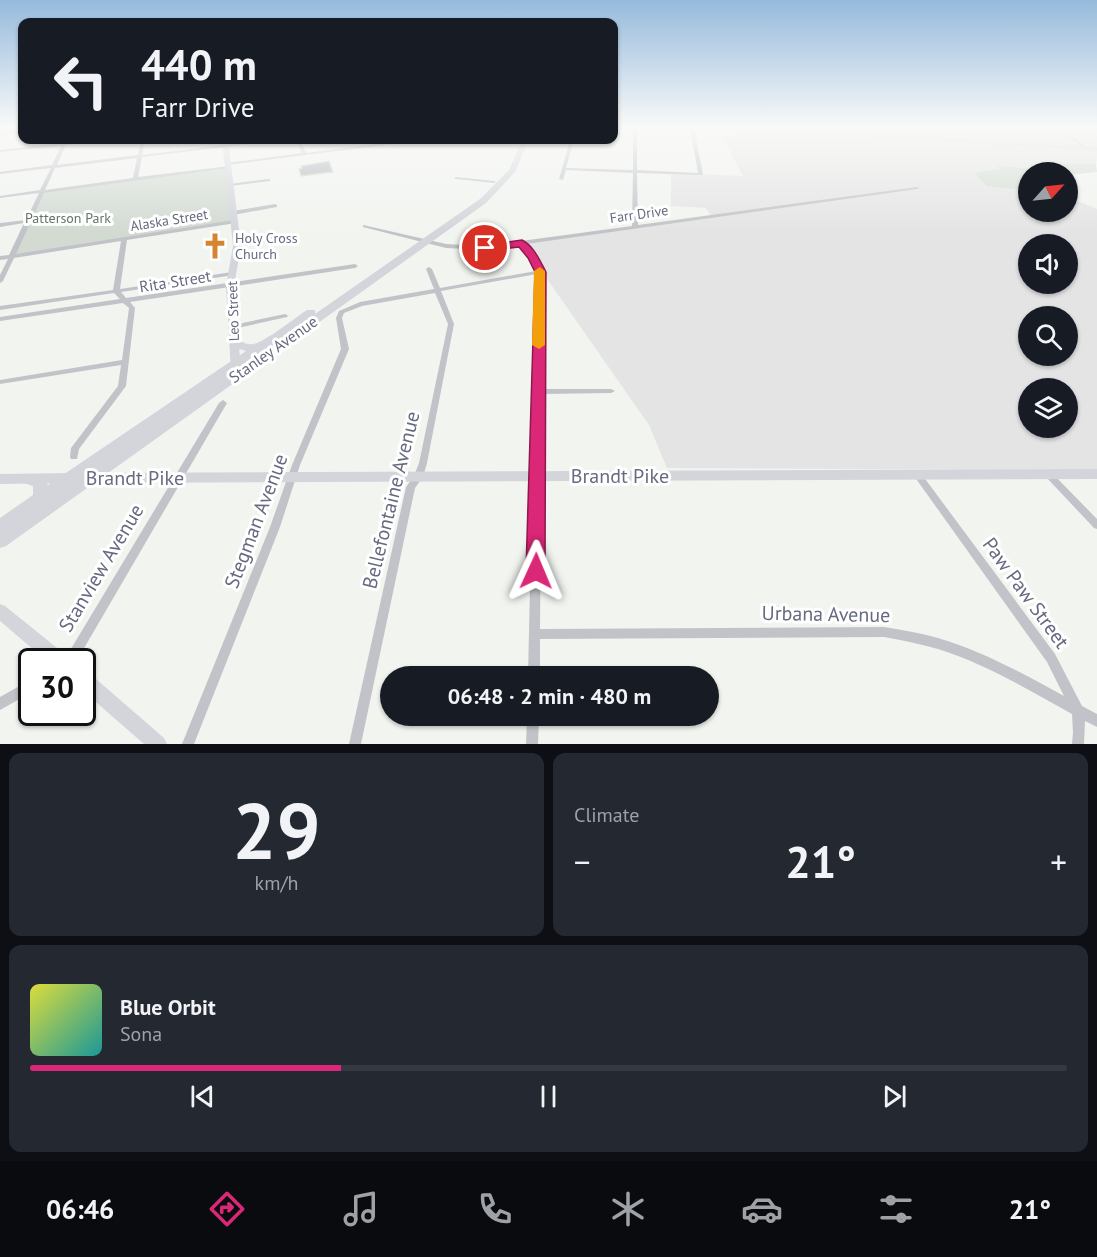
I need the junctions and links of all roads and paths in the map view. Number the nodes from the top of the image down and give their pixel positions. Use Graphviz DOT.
graph roads {
  1 [pos="56,163"];
  2 [pos="82,163"];
  3 [pos="139,163"];
  4 [pos="228,163"];
  5 [pos="249,163"];
  6 [pos="507,163"];
  7 [pos="515,163"];
  8 [pos="567,163"];
  9 [pos="635,163"];
  10 [pos="699,163"];
  11 [pos="54,166"];
  12 [pos="228,166"];
  13 [pos="565,169"];
  14 [pos="635,171"];
  15 [pos="0,173"];
  16 [pos="457,178"];
  17 [pos="561,179"];
  18 [pos="135,180"];
  19 [pos="268,180"];
  20 [pos="494,182"];
  21 [pos="230,185"];
  22 [pos="917,188"];
  23 [pos="41,192"];
  24 [pos="0,197"];
  25 [pos="275,206"];
  26 [pos="233,217"];
  27 [pos="28,221"];
  28 [pos="0,225"];
  29 [pos="365,226"];
  30 [pos="635,227"];
  31 [pos="278,238"];
  32 [pos="124,239"];
  33 [pos="422,240"];
  34 [pos="522,243"];
  35 [pos="237,246"];
  36 [pos="12,256"];
  37 [pos="0,258"];
  38 [pos="355,266"];
  39 [pos="429,269"];
  40 [pos="540,272"];
  41 [pos="232,274"];
  42 [pos="0,281"];
  43 [pos="230,286"];
  44 [pos="116,291"];
  45 [pos="437,291"];
  46 [pos="126,302"];
  47 [pos="0,308"];
  48 [pos="285,316"];
  49 [pos="0,319"];
  50 [pos="233,327"];
  51 [pos="234,341"];
  52 [pos="264,344"];
  53 [pos="125,362"];
  54 [pos="236,369"];
  55 [pos="0,382"];
  56 [pos="611,391"];
  57 [pos="538,392"];
  58 [pos="223,403"];
  59 [pos="74,457"];
  60 [pos="917,474"];
  61 [pos="1097,474"];
  62 [pos="1049,475"];
  63 [pos="293,477"];
  64 [pos="418,477"];
  65 [pos="537,477"];
  66 [pos="70,478"];
  67 [pos="90,478"];
  68 [pos="178,478"];
  69 [pos="0,479"];
  70 [pos="29,479"];
  71 [pos="40,499"];
  72 [pos="1097,525"];
  73 [pos="0,526"];
  74 [pos="0,541"];
  75 [pos="0,611"];
  76 [pos="535,634"];
  77 [pos="45,648"];
  78 [pos="77,648"];
  79 [pos="534,666"];
  80 [pos="96,690"];
  81 [pos="18,694"];
  82 [pos="0,704"];
  83 [pos="1078,711"];
  84 [pos="1097,721"];
  85 [pos="533,726"];
  86 [pos="158,744"];
  87 [pos="188,744"];
  88 [pos="354,744"];
  89 [pos="532,744"];
  90 [pos="1078,744"];
  1 -- 11 [label="street"];
  2 -- 11 [label="street"];
  3 -- 18 [label="street"];
  4 -- 12 [label="main road, Leo Street"];
  5 -- 12 [label="street"];
  6 -- 20 [label="main road, Stanley Avenue"];
  7 -- 33 [label="main road, Stanley Avenue"];
  8 -- 13 [label="street"];
  9 -- 14 [label="street"];
  10 -- 14 [label="street"];
  11 -- 15 [label="street"];
  11 -- 23 [label="street"];
  12 -- 18 [label="street"];
  12 -- 21 [label="main road, Leo Street"];
  13 -- 14 [label="street"];
  13 -- 17 [label="street"];
  14 -- 30 [label="street"];
  16 -- 20 [label="street"];
  18 -- 23 [label="street"];
  19 -- 21 [label="street"];
  20 -- 33 [label="main road, Stanley Avenue"];
  21 -- 26 [label="main road, Leo Street"];
  22 -- 30 [label="street, Farr Drive"];
  23 -- 24 [label="street"];
  23 -- 27 [label="street"];
  25 -- 26 [label="street, Alaska Street"];
  26 -- 32 [label="street, Alaska Street"];
  26 -- 35 [label="main road, Leo Street"];
  27 -- 28 [label="street"];
  27 -- 36 [label="street"];
  29 -- 33 [label="street, Farr Drive"];
  30 -- 34 [label="street, Farr Drive"];
  31 -- 35 [label="street"];
  32 -- 36 [label="street, Alaska Street"];
  32 -- 44 [label="street"];
  33 -- 34 [label="street, Farr Drive"];
  33 -- 52 [label="main road, Stanley Avenue"];
  33 -- 54 [label="main road, Stanley Avenue"];
  34 -- 40 [label="street"];
  35 -- 41 [label="main road, Leo Street"];
  36 -- 37 [label="street, Alaska Street"];
  36 -- 42 [label="street"];
  38 -- 43 [label="street, Rita Street"];
  39 -- 45 [label="street, Bellefontaine Avenue"];
  40 -- 45 [label="street"];
  40 -- 57 [label="street"];
  41 -- 43 [label="main road, Leo Street"];
  41 -- 44 [label="street, Rita Street"];
  43 -- 46 [label="street, Rita Street"];
  43 -- 50 [label="main road, Leo Street"];
  44 -- 46 [label="street"];
  44 -- 47 [label="street, Rita Street"];
  45 -- 63 [label="street, Stegman Avenue"];
  45 -- 64 [label="street, Bellefontaine Avenue"];
  46 -- 49 [label="street, Rita Street"];
  46 -- 53 [label="street"];
  48 -- 50 [label="street"];
  50 -- 51 [label="main road, Leo Street"];
  51 -- 52 [label="main road"];
  51 -- 54 [label="main road, Leo Street"];
  52 -- 54 [label="main road, Stanley Avenue"];
  53 -- 55 [label="street"];
  53 -- 59 [label="street"];
  54 -- 66 [label="main road, Stanley Avenue"];
  54 -- 67 [label="main road, Stanley Avenue"];
  56 -- 57 [label="street"];
  57 -- 65 [label="street"];
  58 -- 68 [label="street, Stanview Avenue"];
  60 -- 62 [label="main road, Brandt Pike"];
  60 -- 65 [label="main road, Brandt Pike"];
  60 -- 83 [label="street, Paw Paw Street"];
  61 -- 62 [label="main road, Brandt Pike"];
  62 -- 72 [label="street"];
  63 -- 64 [label="main road, Brandt Pike"];
  63 -- 68 [label="main road, Brandt Pike"];
  63 -- 87 [label="street, Stegman Avenue"];
  64 -- 65 [label="main road, Brandt Pike"];
  64 -- 88 [label="street, Bellefontaine Avenue"];
  65 -- 76 [label="street"];
  66 -- 67 [label="main road, Brandt Pike"];
  66 -- 70 [label="main road, Brandt Pike"];
  66 -- 71 [label="main road, Stanley Avenue"];
  67 -- 68 [label="main road, Brandt Pike"];
  67 -- 74 [label="main road, Stanley Avenue"];
  68 -- 78 [label="street, Stanview Avenue"];
  69 -- 70 [label="main road, Brandt Pike"];
  70 -- 71 [label="main road"];
  71 -- 73 [label="main road, Stanley Avenue"];
  75 -- 77 [label="main road"];
  76 -- 79 [label="street"];
  76 -- 83 [label="street, Urbana Avenue"];
  80 -- 86 [label="main road"];
  81 -- 82 [label="street"];
  83 -- 84 [label="street, Urbana Avenue"];
  83 -- 90 [label="street, Paw Paw Street"];
  85 -- 89 [label="street"];
}
